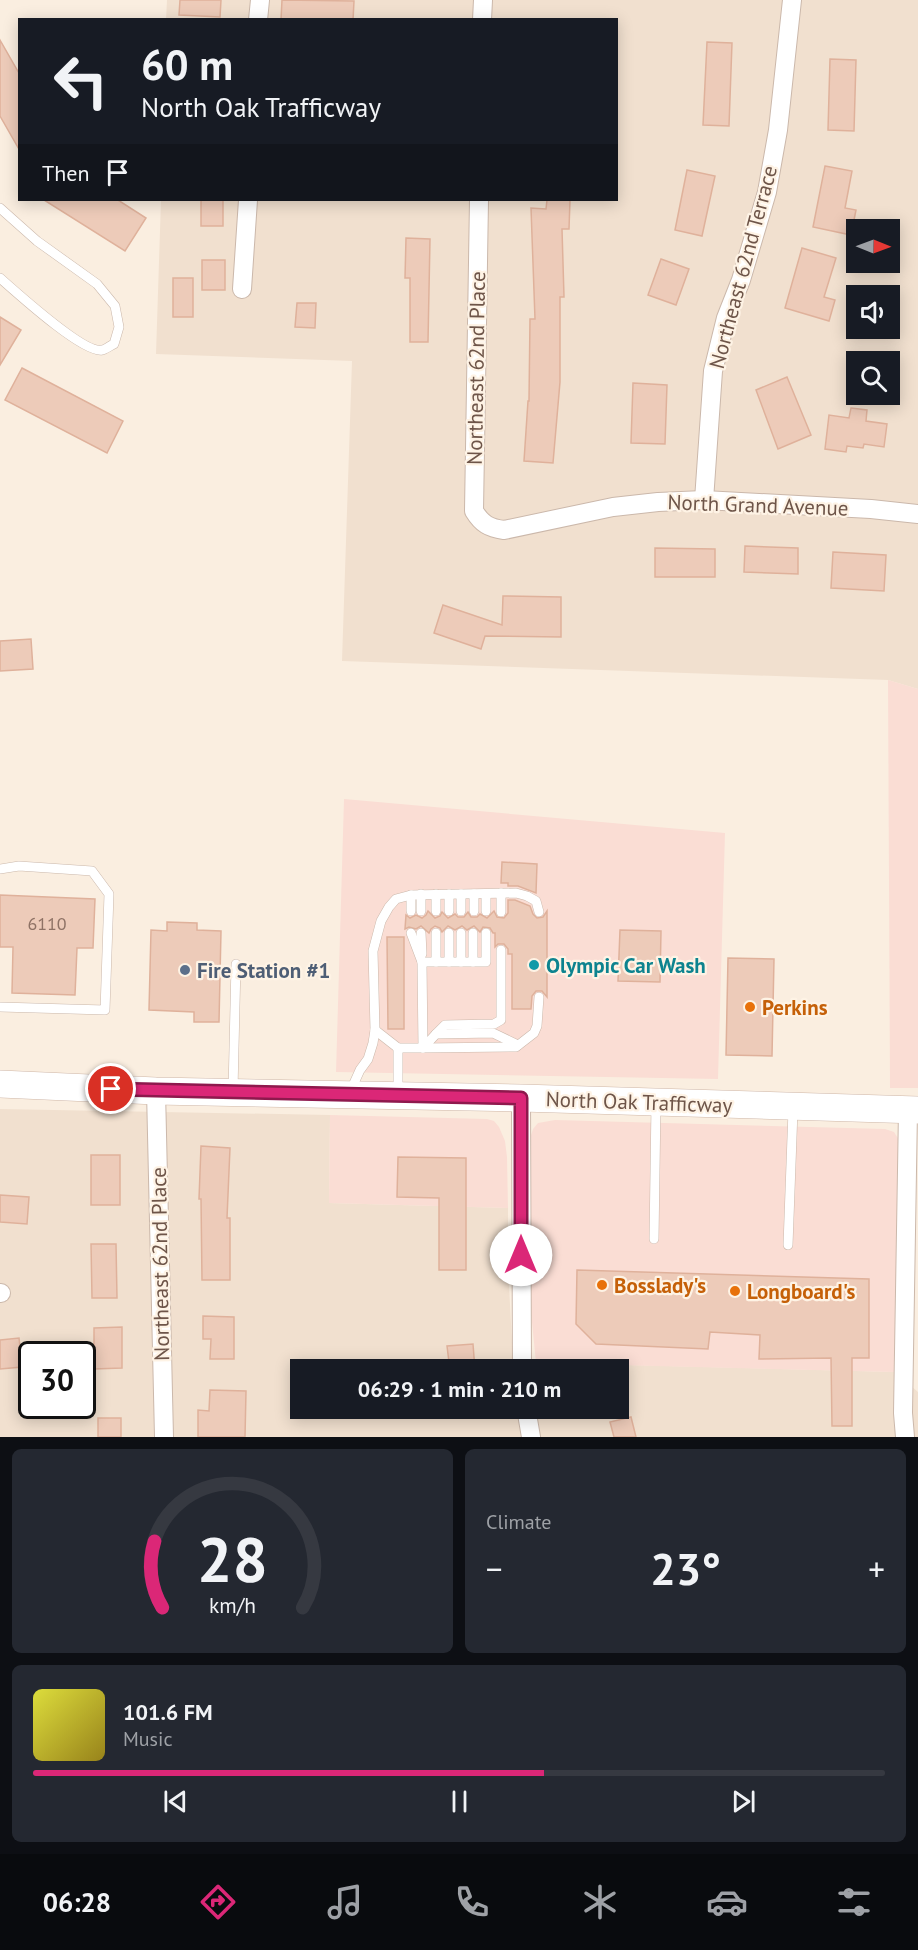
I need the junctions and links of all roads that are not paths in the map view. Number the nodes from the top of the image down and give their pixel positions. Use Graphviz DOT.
graph roads {
  1 [pos="260,0"];
  2 [pos="483,0"];
  3 [pos="792,0"];
  4 [pos="258,18"];
  5 [pos="482,18"];
  6 [pos="248,201"];
  7 [pos="479,201"];
  8 [pos="0,208"];
  9 [pos="0,278"];
  10 [pos="242,289"];
  11 [pos="704,500"];
  12 [pos="918,514"];
  13 [pos="492,528"];
  14 [pos="0,870"];
  15 [pos="501,893"];
  16 [pos="436,894"];
  17 [pos="449,894"];
  18 [pos="462,894"];
  19 [pos="474,894"];
  20 [pos="486,894"];
  21 [pos="416,895"];
  22 [pos="416,911"];
  23 [pos="436,911"];
  24 [pos="449,911"];
  25 [pos="461,911"];
  26 [pos="474,911"];
  27 [pos="486,911"];
  28 [pos="501,912"];
  29 [pos="539,912"];
  30 [pos="411,933"];
  31 [pos="421,933"];
  32 [pos="436,933"];
  33 [pos="449,933"];
  34 [pos="461,933"];
  35 [pos="473,933"];
  36 [pos="486,933"];
  37 [pos="501,950"];
  38 [pos="422,962"];
  39 [pos="436,962"];
  40 [pos="449,962"];
  41 [pos="461,962"];
  42 [pos="473,962"];
  43 [pos="236,964"];
  44 [pos="539,997"];
  45 [pos="0,1007"];
  46 [pos="375,1030"];
  47 [pos="436,1034"];
  48 [pos="518,1045"];
  49 [pos="398,1048"];
  50 [pos="423,1048"];
  51 [pos="0,1084"];
  52 [pos="156,1091"];
  53 [pos="233,1093"];
  54 [pos="349,1095"];
  55 [pos="398,1096"];
  56 [pos="521,1098"];
  57 [pos="656,1102"];
  58 [pos="793,1107"];
  59 [pos="913,1110"];
  60 [pos="654,1239"];
  61 [pos="788,1245"];
  62 [pos="522,1359"];
  63 [pos="528,1419"];
  64 [pos="164,1437"];
  65 [pos="531,1437"];
  66 [pos="905,1437"];
  1 -- 4 [label="street"];
  2 -- 5 [label="street"];
  3 -- 11 [label="street, Northeast 62nd Terrace"];
  6 -- 10 [label="street"];
  7 -- 13 [label="street, Northeast 62nd Place"];
  8 -- 9 [label="lane"];
  11 -- 12 [label="street, North Grand Avenue"];
  11 -- 13 [label="street, North Grand Avenue"];
  14 -- 45 [label="lane"];
  15 -- 20 [label="lane"];
  15 -- 28 [label="lane"];
  15 -- 29 [label="lane"];
  16 -- 17 [label="lane"];
  16 -- 21 [label="lane"];
  16 -- 23 [label="lane"];
  17 -- 18 [label="lane"];
  17 -- 24 [label="lane"];
  18 -- 19 [label="lane"];
  18 -- 25 [label="lane"];
  19 -- 20 [label="lane"];
  19 -- 26 [label="lane"];
  20 -- 27 [label="lane"];
  21 -- 22 [label="lane"];
  21 -- 46 [label="lane"];
  30 -- 38 [label="lane"];
  31 -- 38 [label="lane"];
  32 -- 39 [label="lane"];
  33 -- 40 [label="lane"];
  34 -- 41 [label="lane"];
  35 -- 42 [label="lane"];
  36 -- 42 [label="lane"];
  37 -- 47 [label="lane"];
  38 -- 39 [label="lane"];
  38 -- 50 [label="lane"];
  39 -- 40 [label="lane"];
  40 -- 41 [label="lane"];
  41 -- 42 [label="lane"];
  43 -- 53 [label="lane"];
  44 -- 48 [label="lane"];
  46 -- 49 [label="lane"];
  46 -- 54 [label="lane"];
  47 -- 48 [label="lane"];
  47 -- 50 [label="lane"];
  48 -- 50 [label="lane"];
  49 -- 50 [label="lane"];
  49 -- 55 [label="lane"];
  51 -- 52 [label="main road, North Oak Trafficway"];
  52 -- 53 [label="main road, North Oak Trafficway"];
  52 -- 64 [label="street, Northeast 62nd Place"];
  53 -- 54 [label="main road, North Oak Trafficway"];
  54 -- 55 [label="main road, North Oak Trafficway"];
  55 -- 56 [label="main road, North Oak Trafficway"];
  56 -- 57 [label="main road, North Oak Trafficway"];
  56 -- 62 [label="street"];
  57 -- 58 [label="main road, North Oak Trafficway"];
  57 -- 60 [label="lane"];
  58 -- 59 [label="main road, North Oak Trafficway"];
  58 -- 61 [label="lane"];
  59 -- 66 [label="street"];
  63 -- 65 [label="street"];
}
